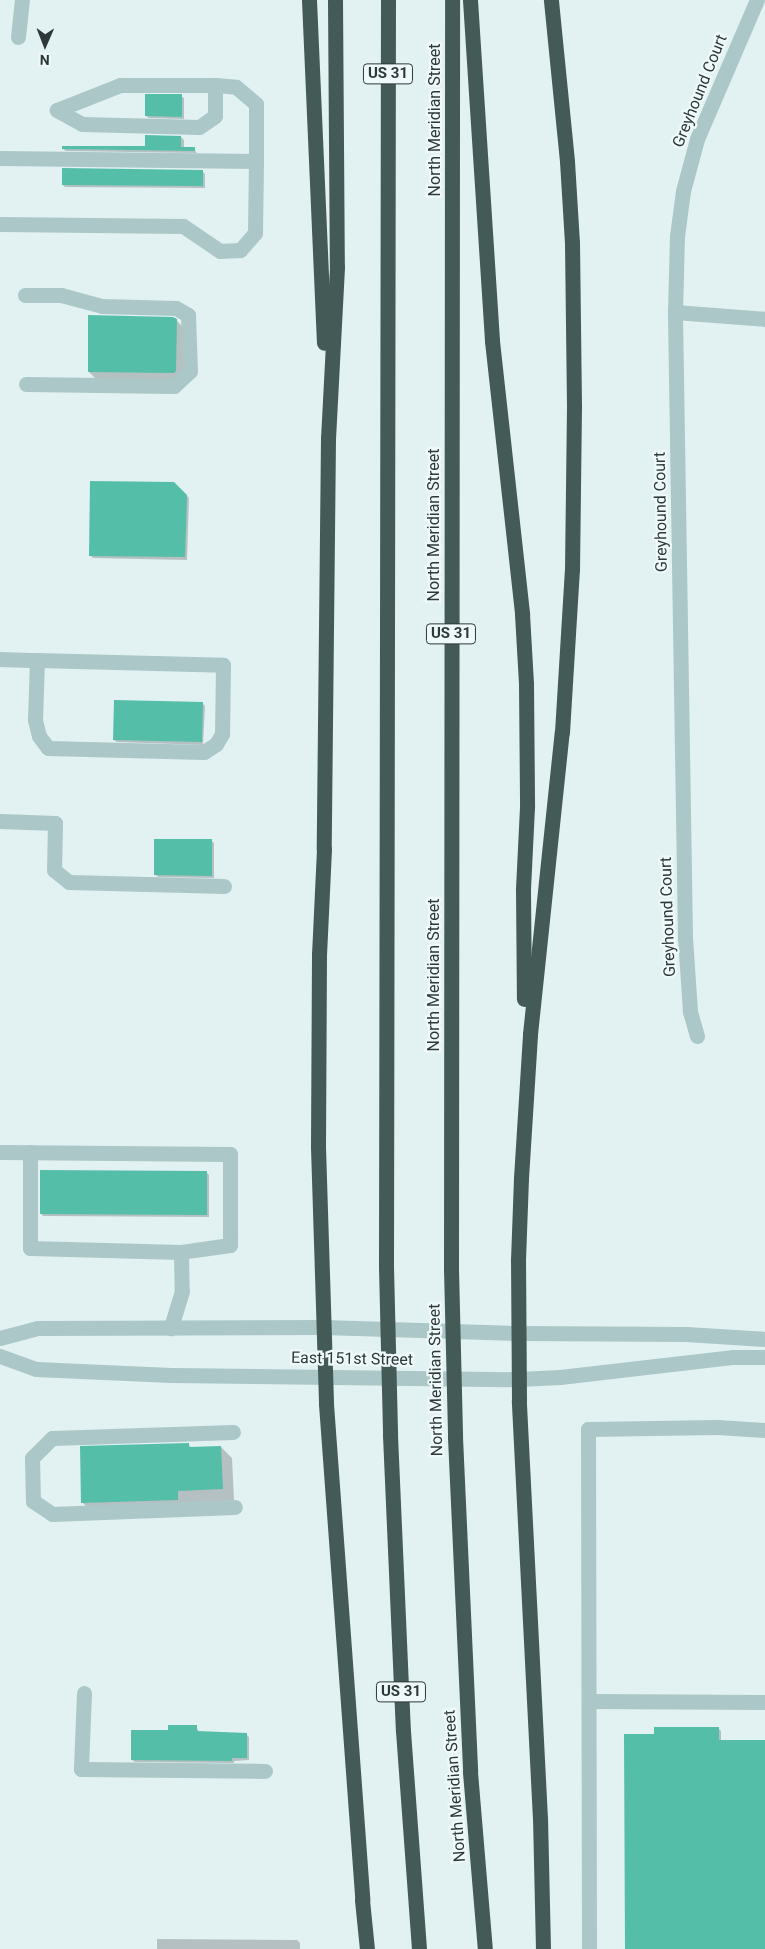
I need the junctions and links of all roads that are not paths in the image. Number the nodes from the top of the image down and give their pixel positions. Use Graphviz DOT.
graph roads {
  1 [pos="22,0"];
  2 [pos="309,0"];
  3 [pos="335,0"];
  4 [pos="388,0"];
  5 [pos="452,0"];
  6 [pos="470,0"];
  7 [pos="551,0"];
  8 [pos="561,0"];
  9 [pos="757,0"];
  10 [pos="18,38"];
  11 [pos="560,79"];
  12 [pos="215,85"];
  13 [pos="0,158"];
  14 [pos="256,161"];
  15 [pos="0,224"];
  16 [pos="25,295"];
  17 [pos="675,312"];
  18 [pos="765,319"];
  19 [pos="26,384"];
  20 [pos="328,438"];
  21 [pos="0,659"];
  22 [pos="37,660"];
  23 [pos="0,820"];
  24 [pos="224,886"];
  25 [pos="697,1036"];
  26 [pos="525,1093"];
  27 [pos="0,1152"];
  28 [pos="30,1152"];
  29 [pos="181,1252"];
  30 [pos="323,1327"];
  31 [pos="170,1328"];
  32 [pos="518,1333"];
  33 [pos="0,1338"];
  34 [pos="765,1339"];
  35 [pos="0,1356"];
  36 [pos="765,1357"];
  37 [pos="324,1376"];
  38 [pos="518,1379"];
  39 [pos="765,1430"];
  40 [pos="233,1432"];
  41 [pos="235,1507"];
  42 [pos="84,1693"];
  43 [pos="589,1701"];
  44 [pos="765,1702"];
  45 [pos="265,1771"];
  46 [pos="367,1949"];
  47 [pos="419,1949"];
  48 [pos="485,1949"];
  49 [pos="543,1949"];
  50 [pos="589,1949"];
  1 -- 10 [label="street"];
  2 -- 20 [label="highway"];
  3 -- 20 [label="highway"];
  4 -- 47 [label="highway, US 31, bridge"];
  5 -- 48 [label="highway, North Meridian Street / US 31, bridge"];
  6 -- 26 [label="highway"];
  7 -- 11 [label="highway"];
  8 -- 11 [label="highway"];
  9 -- 17 [label="street, Greyhound Court"];
  11 -- 26 [label="highway"];
  12 -- 12 [label="street"];
  12 -- 14 [label="street"];
  13 -- 14 [label="street"];
  14 -- 15 [label="street"];
  16 -- 19 [label="street"];
  17 -- 18 [label="street"];
  17 -- 25 [label="street, Greyhound Court"];
  20 -- 30 [label="highway"];
  21 -- 22 [label="street"];
  22 -- 22 [label="street"];
  23 -- 24 [label="street"];
  26 -- 32 [label="highway"];
  27 -- 28 [label="street"];
  28 -- 29 [label="street"];
  28 -- 29 [label="street"];
  29 -- 31 [label="street"];
  30 -- 31 [label="street, East 151st Street"];
  30 -- 32 [label="street, East 151st Street"];
  30 -- 37 [label="highway"];
  31 -- 33 [label="street, East 151st Street"];
  32 -- 34 [label="street, East 151st Street"];
  32 -- 38 [label="highway"];
  35 -- 37 [label="street, East 151st Street"];
  36 -- 38 [label="street, East 151st Street"];
  37 -- 38 [label="street, East 151st Street"];
  37 -- 46 [label="highway"];
  38 -- 49 [label="highway"];
  39 -- 43 [label="street"];
  40 -- 41 [label="street"];
  42 -- 45 [label="street"];
  43 -- 44 [label="street"];
  43 -- 50 [label="street"];
}
